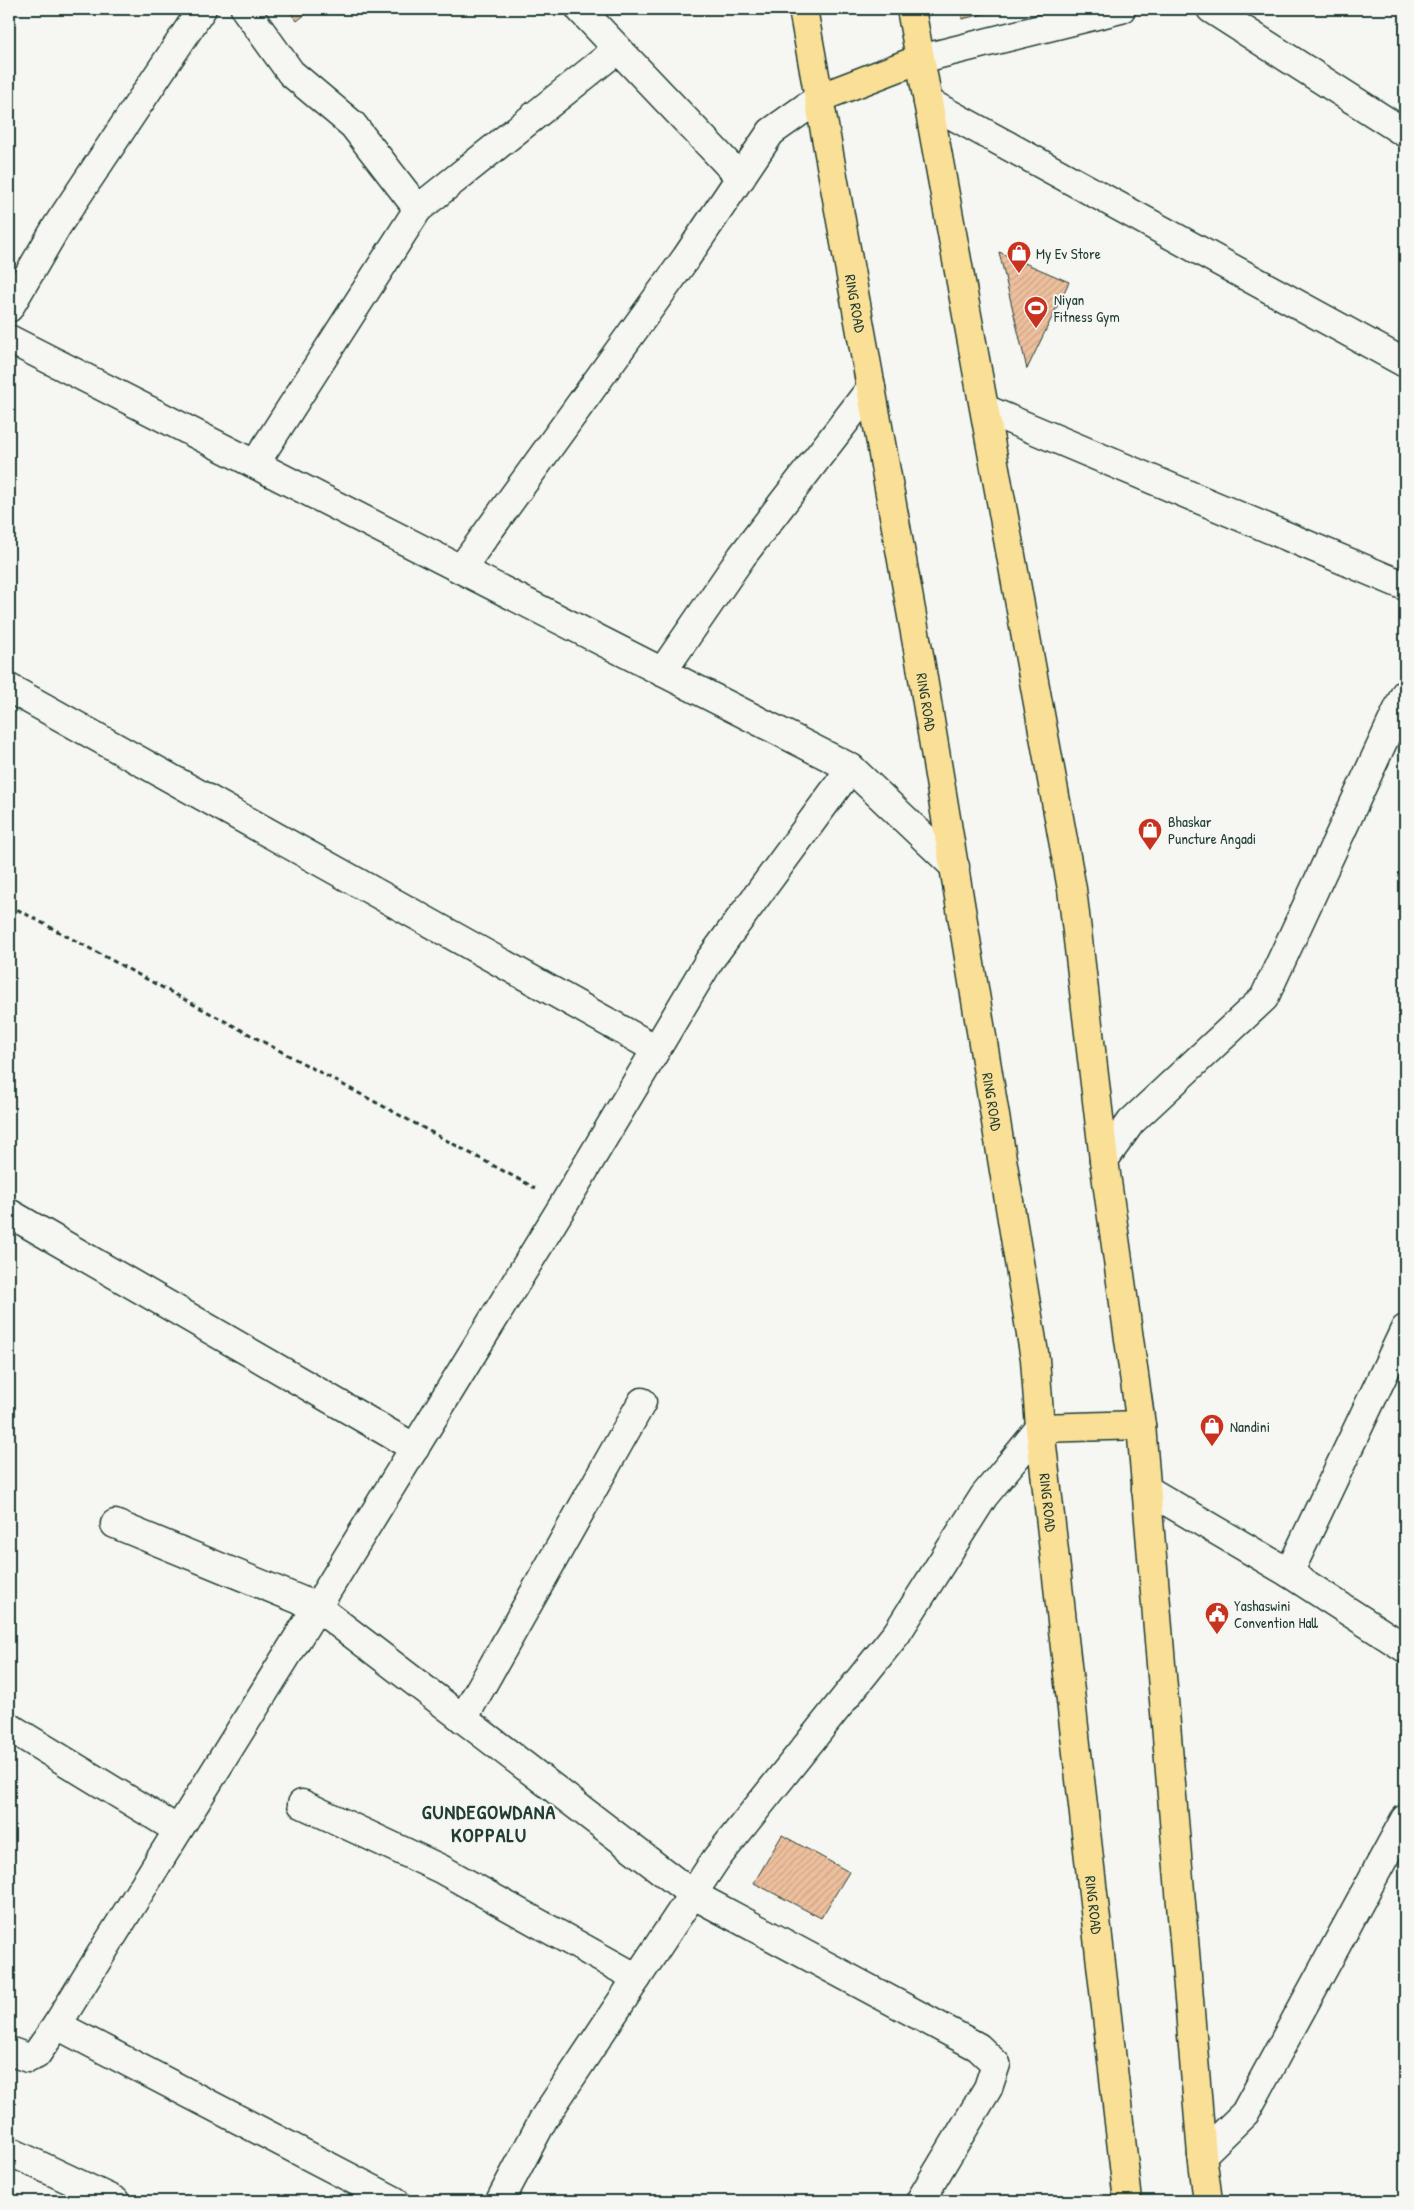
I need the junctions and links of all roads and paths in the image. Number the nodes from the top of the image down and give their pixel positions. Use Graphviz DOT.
graph roads {
  1 [pos="202,9"];
  2 [pos="245,9"];
  3 [pos="580,9"];
  4 [pos="803,9"];
  5 [pos="911,9"];
  6 [pos="1121,9"];
  7 [pos="1211,9"];
  8 [pos="618,49"];
  9 [pos="920,59"];
  10 [pos="819,98"];
  11 [pos="928,102"];
  12 [pos="1405,133"];
  13 [pos="741,178"];
  14 [pos="418,209"];
  15 [pos="9,308"];
  16 [pos="9,338"];
  17 [pos="1405,363"];
  18 [pos="871,388"];
  19 [pos="985,409"];
  20 [pos="256,464"];
  21 [pos="461,569"];
  22 [pos="1405,586"];
  23 [pos="662,672"];
  24 [pos="9,688"];
  25 [pos="1405,694"];
  26 [pos="851,768"];
  27 [pos="955,867"];
  28 [pos="9,905"];
  29 [pos="656,1050"];
  30 [pos="1104,1160"];
  31 [pos="564,1204"];
  32 [pos="9,1213"];
  33 [pos="1405,1329"];
  34 [pos="642,1402"];
  35 [pos="1141,1425"];
  36 [pos="1040,1428"];
  37 [pos="415,1448"];
  38 [pos="1146,1489"];
  39 [pos="115,1524"];
  40 [pos="1289,1573"];
  41 [pos="317,1607"];
  42 [pos="1405,1648"];
  43 [pos="463,1719"];
  44 [pos="9,1727"];
  45 [pos="302,1804"];
  46 [pos="1405,1819"];
  47 [pos="178,1830"];
  48 [pos="692,1894"];
  49 [pos="637,1978"];
  50 [pos="57,2025"];
  51 [pos="9,2051"];
  52 [pos="13,2153"];
  53 [pos="1202,2155"];
  54 [pos="115,2201"];
  55 [pos="395,2201"];
  56 [pos="500,2201"];
  57 [pos="920,2201"];
  58 [pos="1128,2201"];
  59 [pos="1208,2201"];
  1 -- 15 [label="street"];
  2 -- 14 [label="street"];
  3 -- 8 [label="street"];
  4 -- 10 [label="main road, RING ROAD"];
  5 -- 9 [label="main road"];
  6 -- 9 [label="street"];
  7 -- 12 [label="street"];
  8 -- 13 [label="street"];
  8 -- 14 [label="street"];
  9 -- 10 [label="main road"];
  9 -- 11 [label="main road"];
  10 -- 13 [label="street"];
  10 -- 18 [label="main road, RING ROAD"];
  11 -- 17 [label="street"];
  11 -- 19 [label="main road"];
  13 -- 21 [label="street"];
  14 -- 20 [label="street"];
  16 -- 20 [label="street"];
  18 -- 23 [label="street"];
  18 -- 27 [label="main road, RING ROAD"];
  19 -- 22 [label="street"];
  19 -- 30 [label="main road"];
  20 -- 21 [label="street"];
  21 -- 23 [label="street"];
  23 -- 26 [label="street"];
  24 -- 29 [label="street"];
  25 -- 30 [label="street"];
  26 -- 27 [label="street"];
  26 -- 29 [label="street"];
  27 -- 36 [label="main road, RING ROAD"];
  28 -- 31 [label="path"];
  29 -- 31 [label="street"];
  30 -- 35 [label="main road"];
  31 -- 37 [label="street"];
  32 -- 37 [label="street"];
  33 -- 40 [label="street"];
  34 -- 43 [label="street"];
  35 -- 36 [label="main road"];
  35 -- 38 [label="main road"];
  36 -- 48 [label="street"];
  36 -- 58 [label="main road, RING ROAD"];
  37 -- 41 [label="street"];
  38 -- 40 [label="street"];
  38 -- 53 [label="main road"];
  39 -- 41 [label="street"];
  40 -- 42 [label="street"];
  41 -- 43 [label="street"];
  41 -- 47 [label="street"];
  43 -- 48 [label="street"];
  44 -- 47 [label="street"];
  45 -- 49 [label="street"];
  46 -- 53 [label="street"];
  47 -- 50 [label="street"];
  48 -- 49 [label="street"];
  48 -- 57 [label="street"];
  49 -- 56 [label="street"];
  50 -- 51 [label="street"];
  50 -- 55 [label="street"];
  52 -- 54 [label="street"];
  53 -- 59 [label="main road"];
}
